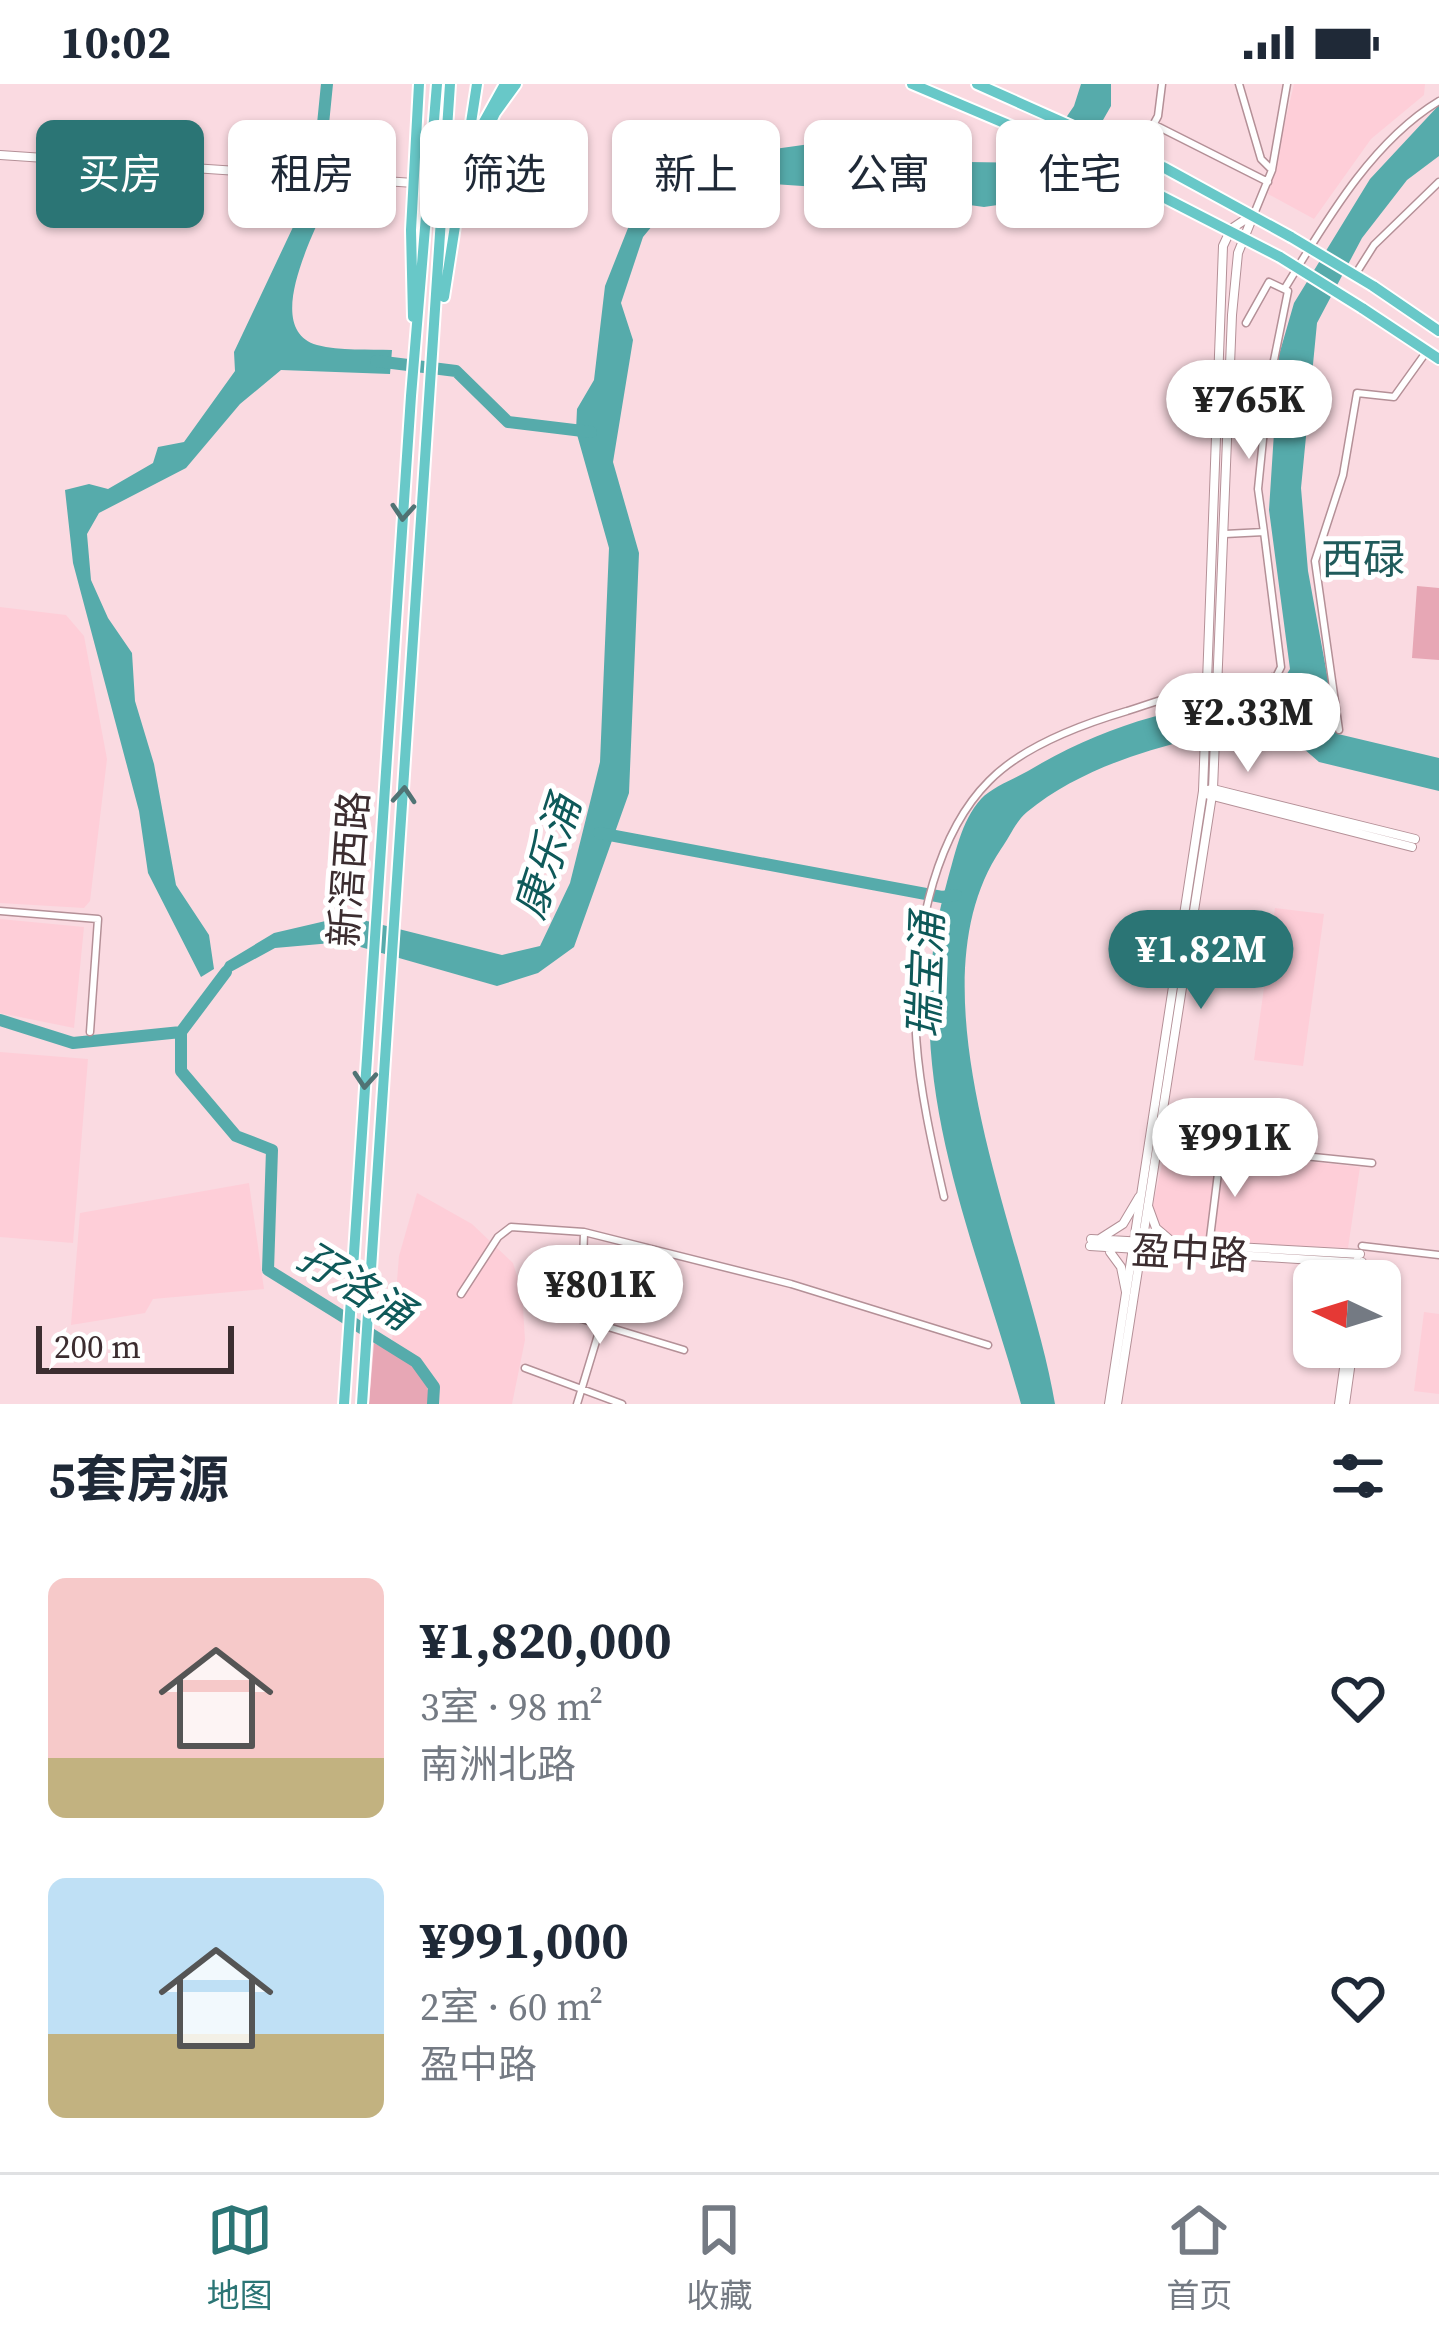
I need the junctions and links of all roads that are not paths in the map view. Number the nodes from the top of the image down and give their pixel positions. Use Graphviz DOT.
graph roads {
  1 [pos="419,84"];
  2 [pos="437,84"];
  3 [pos="451,84"];
  4 [pos="477,84"];
  5 [pos="505,84"];
  6 [pos="516,84"];
  7 [pos="912,84"];
  8 [pos="977,84"];
  9 [pos="1162,84"];
  10 [pos="1239,84"];
  11 [pos="1287,84"];
  12 [pos="1439,101"];
  13 [pos="471,120"];
  14 [pos="485,120"];
  15 [pos="493,120"];
  16 [pos="1062,120"];
  17 [pos="1154,120"];
  18 [pos="1164,130"];
  19 [pos="0,155"];
  20 [pos="1164,169"];
  21 [pos="1272,170"];
  22 [pos="1268,182"];
  23 [pos="1439,182"];
  24 [pos="414,183"];
  25 [pos="1254,214"];
  26 [pos="455,228"];
  27 [pos="1232,229"];
  28 [pos="1245,236"];
  29 [pos="1355,275"];
  30 [pos="1285,288"];
  31 [pos="1246,323"];
  32 [pos="1439,331"];
  33 [pos="437,335"];
  34 [pos="416,338"];
  35 [pos="1427,351"];
  36 [pos="1439,359"];
  37 [pos="1264,532"];
  38 [pos="1225,534"];
  39 [pos="1220,680"];
  40 [pos="1213,691"];
  41 [pos="1339,730"];
  42 [pos="1209,792"];
  43 [pos="1414,843"];
  44 [pos="0,910"];
  45 [pos="90,1032"];
  46 [pos="1158,1142"];
  47 [pos="1220,1149"];
  48 [pos="1372,1163"];
  49 [pos="1139,1196"];
  50 [pos="944,1197"];
  51 [pos="1148,1205"];
  52 [pos="584,1232"];
  53 [pos="1094,1243"];
  54 [pos="1178,1246"];
  55 [pos="1208,1246"];
  56 [pos="1137,1248"];
  57 [pos="1439,1255"];
  58 [pos="1360,1256"];
  59 [pos="1360,1260"];
  60 [pos="461,1294"];
  61 [pos="1126,1294"];
  62 [pos="530,1304"];
  63 [pos="581,1319"];
  64 [pos="601,1325"];
  65 [pos="988,1345"];
  66 [pos="684,1350"];
  67 [pos="525,1368"];
  68 [pos="1347,1368"];
  69 [pos="582,1389"];
  70 [pos="344,1404"];
  71 [pos="362,1404"];
  72 [pos="577,1404"];
  73 [pos="622,1404"];
  74 [pos="1113,1404"];
  75 [pos="1342,1404"];
  1 -- 24 [label="highway"];
  2 -- 34 [label="highway"];
  3 -- 33 [label="highway"];
  4 -- 13 [label="highway"];
  5 -- 14 [label="highway"];
  6 -- 15 [label="highway"];
  7 -- 27 [label="highway"];
  8 -- 16 [label="highway"];
  9 -- 17 [label="street"];
  10 -- 21 [label="street"];
  11 -- 21 [label="street"];
  12 -- 30 [label="street"];
  18 -- 22 [label="street"];
  19 -- 24 [label="main road"];
  20 -- 25 [label="highway"];
  21 -- 22 [label="street"];
  22 -- 25 [label="street"];
  23 -- 29 [label="street"];
  24 -- 34 [label="highway"];
  25 -- 27 [label="main road"];
  25 -- 28 [label="main road"];
  25 -- 29 [label="highway, bridge"];
  26 -- 33 [label="highway"];
  27 -- 28 [label="highway"];
  27 -- 40 [label="main road"];
  28 -- 35 [label="highway, bridge"];
  28 -- 38 [label="main road"];
  29 -- 32 [label="highway, bridge"];
  30 -- 31 [label="street"];
  30 -- 37 [label="street"];
  71 -- 33 [label="highway, 新滘西路, one-way"];
  34 -- 70 [label="highway, 新滘西路, one-way"];
  35 -- 36 [label="highway"];
  35 -- 41 [label="street"];
  37 -- 38 [label="street"];
  37 -- 39 [label="street"];
  38 -- 39 [label="main road"];
  39 -- 40 [label="main road"];
  40 -- 42 [label="main road"];
  40 -- 42 [label="main road"];
  40 -- 50 [label="street"];
  42 -- 43 [label="main road"];
  42 -- 46 [label="main road"];
  42 -- 49 [label="main road"];
  44 -- 45 [label="street"];
  46 -- 47 [label="street"];
  46 -- 51 [label="main road"];
  47 -- 48 [label="street"];
  47 -- 55 [label="street"];
  49 -- 53 [label="main road"];
  49 -- 56 [label="main road"];
  51 -- 54 [label="main road"];
  51 -- 56 [label="main road"];
  52 -- 60 [label="street"];
  52 -- 63 [label="street"];
  52 -- 65 [label="street"];
  53 -- 56 [label="main road"];
  53 -- 61 [label="main road"];
  54 -- 55 [label="main road, 盈中路"];
  54 -- 56 [label="main road, 盈中路"];
  55 -- 58 [label="main road, 盈中路"];
  56 -- 58 [label="main road, 盈中路"];
  56 -- 61 [label="main road"];
  56 -- 74 [label="main road"];
  57 -- 58 [label="street, 盈中路"];
  58 -- 59 [label="main road"];
  61 -- 74 [label="main road"];
  62 -- 63 [label="street"];
  63 -- 64 [label="street"];
  64 -- 66 [label="street"];
  64 -- 69 [label="street"];
  67 -- 69 [label="street"];
  68 -- 75 [label="main road"];
  69 -- 72 [label="street"];
  69 -- 73 [label="street"];
}
